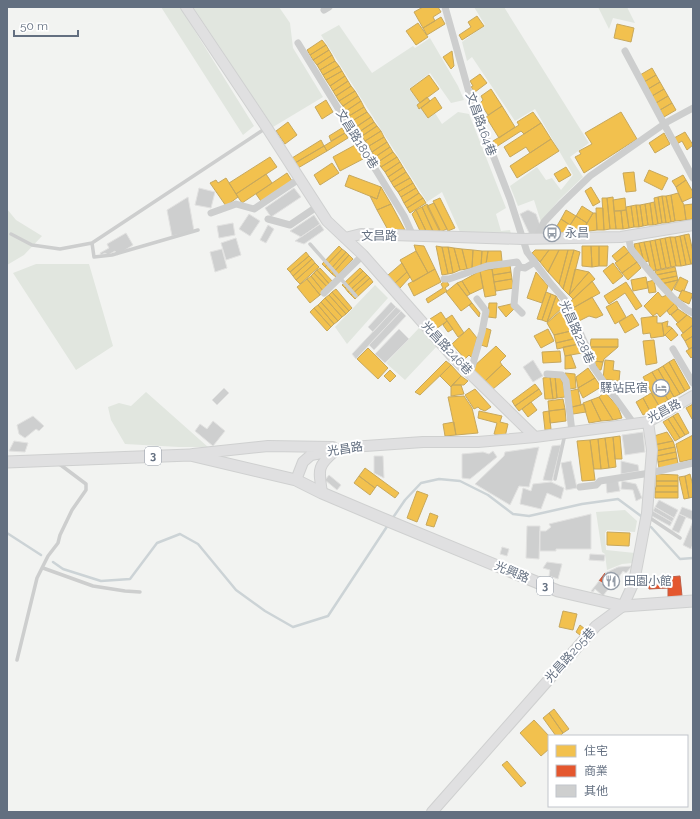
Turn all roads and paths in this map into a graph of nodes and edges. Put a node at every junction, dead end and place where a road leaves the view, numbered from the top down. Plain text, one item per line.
1 (186, 7) edge
2 (445, 7) edge
3 (298, 43) dead end
4 (625, 51) dead end
5 (693, 108) edge
6 (664, 124) junction
7 (267, 128) junction
8 (693, 178) edge
9 (299, 179) junction
10 (318, 206) junction
11 (211, 213) dead end
12 (268, 219) dead end
13 (693, 225) edge
14 (198, 230) dead end
15 (11, 234) dead end
16 (628, 235) junction
17 (413, 236) junction
18 (345, 238) junction
19 (522, 239) junction
20 (536, 239) junction
21 (92, 243) junction
22 (310, 244) dead end
23 (363, 256) junction
24 (535, 262) junction
25 (520, 267) junction
26 (340, 278) junction
27 (444, 279) dead end
28 (324, 293) dead end
29 (356, 296) dead end
30 (477, 300) dead end
31 (522, 313) dead end
32 (693, 313) edge
33 (673, 349) dead end
34 (470, 374) junction
35 (547, 374) dead end
36 (693, 383) edge
37 (693, 396) edge
38 (648, 422) junction
39 (634, 424) junction
40 (569, 432) junction
41 (535, 437) junction
42 (351, 447) junction
43 (190, 455) junction
44 (54, 460) junction
45 (7, 462) edge
46 (693, 463) edge
47 (650, 473) junction
48 (556, 479) dead end
49 (296, 480) junction
50 (580, 487) dead end
51 (322, 493) junction
52 (647, 512) junction
53 (680, 538) dead end
54 (43, 568) junction
55 (140, 592) dead end
56 (693, 601) edge
57 (623, 606) junction
58 (17, 660) dead end
59 (432, 812) edge

1 - 7 main road, 文昌路
2 - 19 street, 文昌路164巷
3 - 17 street, 文昌路180巷
4 - 6 street
5 - 6 street
6 - 8 street
6 - 20 street
7 - 9 main road, 文昌路
7 - 21 lane
9 - 10 main road, 文昌路
9 - 11 street
10 - 12 street
10 - 18 main road, 文昌路
13 - 16 main road, 文昌路
14 - 21 lane
15 - 21 lane
16 - 20 main road, 文昌路
16 - 32 street
17 - 18 main road, 文昌路
17 - 19 main road, 文昌路
18 - 23 main road, 光昌路246巷
19 - 20 main road, 文昌路
19 - 24 street, 光昌路228巷
22 - 26 lane
23 - 26 street
23 - 34 main road, 光昌路246巷
24 - 25 street
24 - 39 street, 光昌路228巷
25 - 27 street
25 - 31 street
26 - 28 street
26 - 29 lane
30 - 34 street
33 - 36 street
34 - 41 main road, 光昌路246巷
35 - 40 street
37 - 38 main road, 光昌路
38 - 39 main road, 光昌路
38 - 47 main road, 光昌路205巷
39 - 40 main road, 光昌路
40 - 41 main road, 光昌路
40 - 48 lane
41 - 42 main road, 光昌路
42 - 43 main road
42 - 49 main road, 光昌路
42 - 51 main road
43 - 44 main road, 3
43 - 49 main road, 3
44 - 45 main road, 3
44 - 54 lane
46 - 47 street
47 - 50 street
47 - 52 main road, 光昌路205巷
49 - 51 main road, 3
51 - 57 main road, 光興路 / 3
52 - 53 lane
52 - 57 main road, 光昌路205巷
54 - 55 lane
54 - 58 lane
56 - 57 main road, 光興路 / 3
57 - 59 main road, 光昌路205巷

